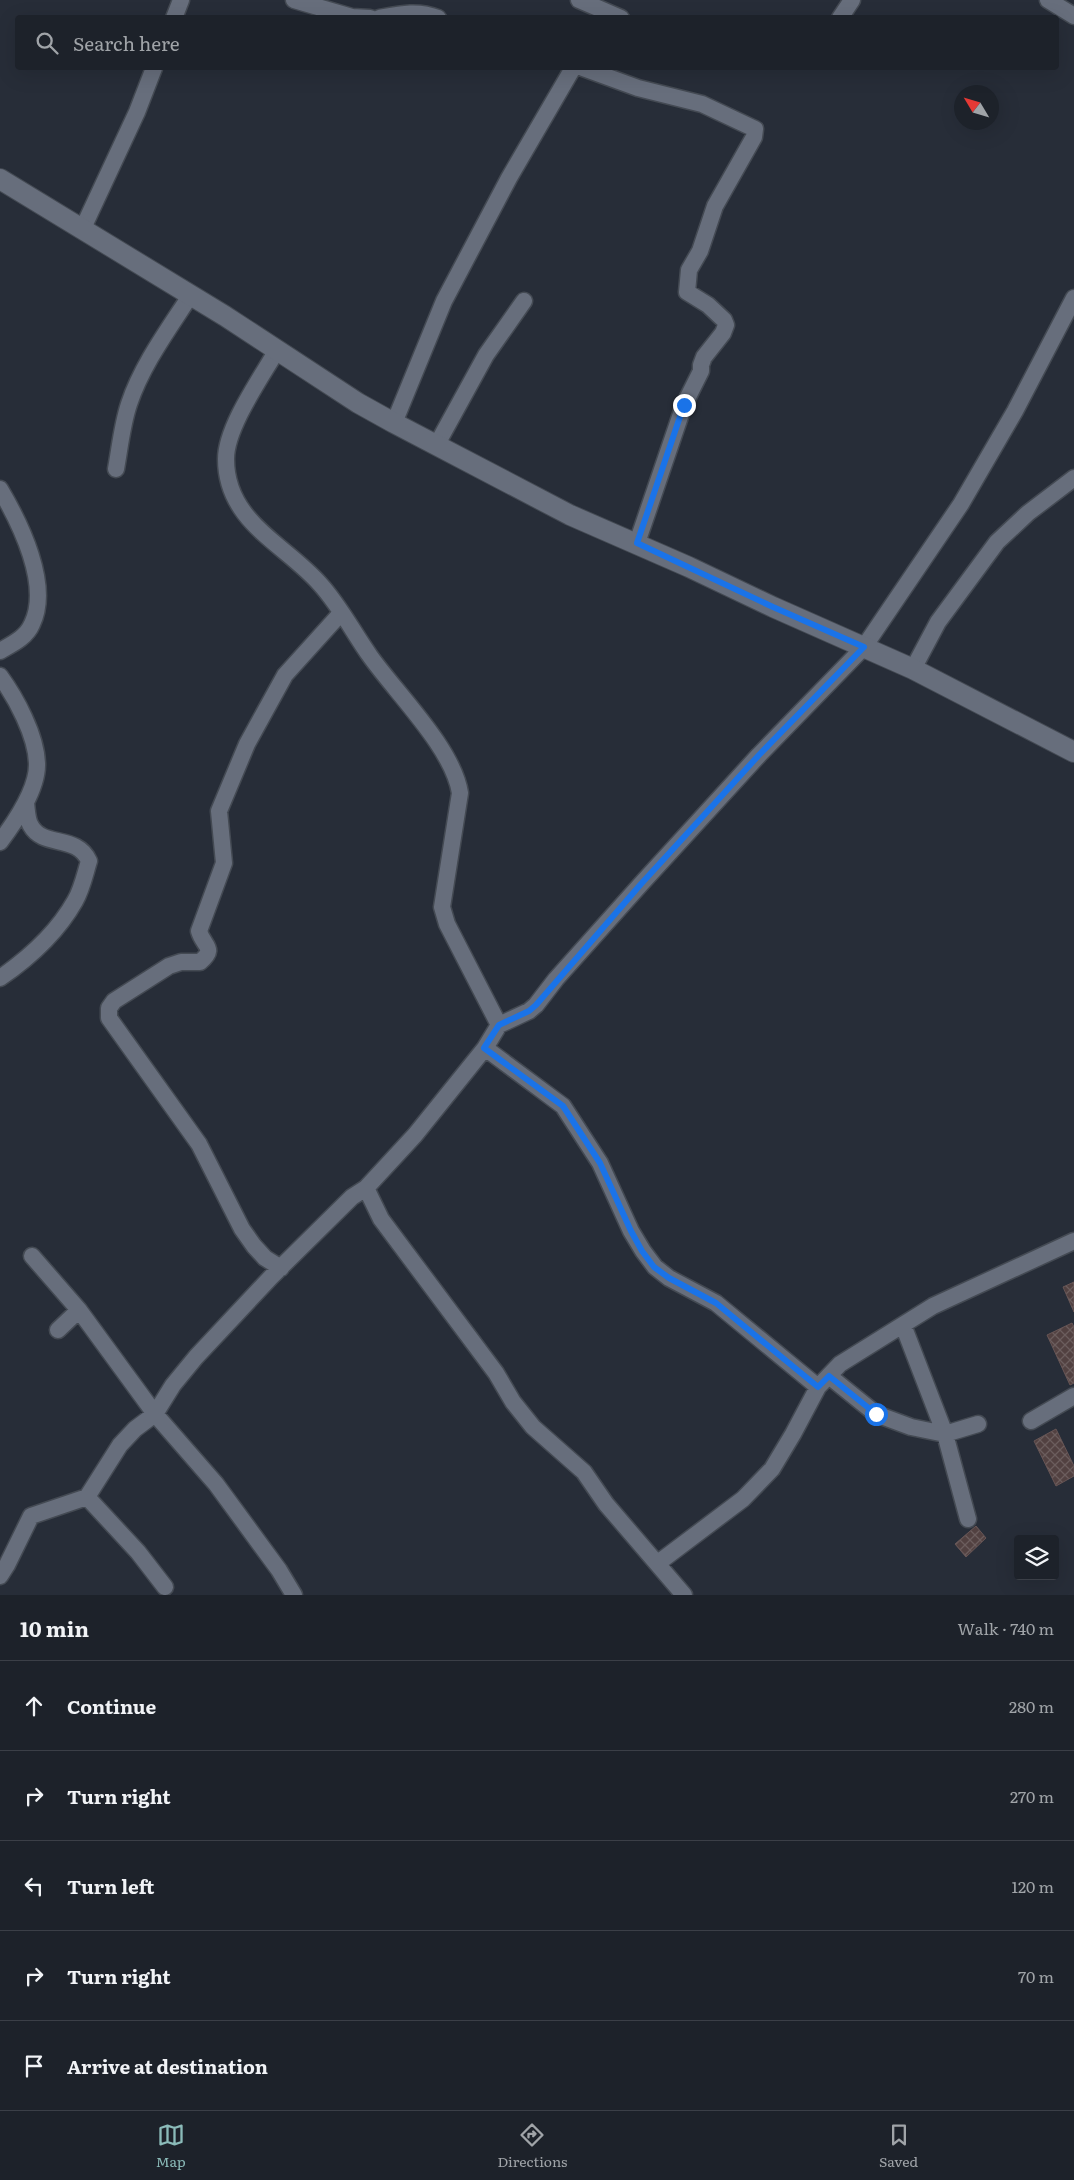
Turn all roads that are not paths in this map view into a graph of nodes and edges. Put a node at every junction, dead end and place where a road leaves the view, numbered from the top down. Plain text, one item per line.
1 (181, 0) edge
2 (294, 0) edge
3 (579, 0) edge
4 (852, 0) edge
5 (1048, 0) edge
6 (175, 15) edge
7 (344, 15) edge
8 (393, 15) edge
9 (430, 15) edge
10 (614, 15) edge
11 (842, 15) edge
12 (1074, 16) edge
13 (153, 70) edge
14 (572, 70) edge
15 (588, 70) edge
16 (0, 179) edge
17 (82, 230) junction
18 (190, 296) junction
19 (1074, 298) edge
20 (524, 301) dead end
21 (277, 350) junction
22 (394, 423) junction
23 (436, 446) junction
24 (116, 468) dead end
25 (1074, 478) edge
26 (0, 489) edge
27 (637, 543) junction
28 (341, 614) junction
29 (864, 647) junction
30 (0, 651) edge
31 (913, 669) junction
32 (0, 676) edge
33 (1074, 752) edge
34 (26, 803) junction
35 (0, 842) edge
36 (0, 978) edge
37 (499, 1025) junction
38 (484, 1048) junction
39 (366, 1188) junction
40 (1074, 1241) edge
41 (32, 1256) dead end
42 (281, 1268) junction
43 (79, 1310) junction
44 (903, 1325) junction
45 (58, 1330) dead end
46 (824, 1382) junction
47 (1074, 1396) edge
48 (155, 1414) junction
49 (1032, 1420) dead end
50 (978, 1424) dead end
51 (944, 1434) junction
52 (87, 1497) junction
53 (968, 1519) dead end
54 (658, 1563) junction
55 (0, 1576) edge
56 (165, 1587) dead end
57 (294, 1595) edge
58 (684, 1595) edge

1 - 6 street
2 - 7 street
3 - 10 street
4 - 11 street
5 - 12 street
8 - 9 street
13 - 17 street
14 - 22 street
15 - 27 street
16 - 17 street
17 - 18 street
18 - 21 street
18 - 24 street
19 - 29 street
20 - 23 street
21 - 22 street
21 - 28 street
22 - 23 street
23 - 27 street
25 - 31 street
26 - 30 street
27 - 29 street
28 - 37 street
28 - 42 street
29 - 31 street
29 - 37 street
31 - 33 street
32 - 34 street
34 - 35 street
34 - 36 street
37 - 38 street
38 - 39 street
38 - 46 street
39 - 42 street
39 - 54 street
40 - 44 street
41 - 43 street
42 - 48 street
43 - 45 street
43 - 48 street
44 - 46 street
44 - 51 street
46 - 51 street
46 - 54 street
47 - 49 street
48 - 52 street
48 - 57 street
50 - 51 street
51 - 53 street
52 - 55 street
52 - 56 street
54 - 58 street

